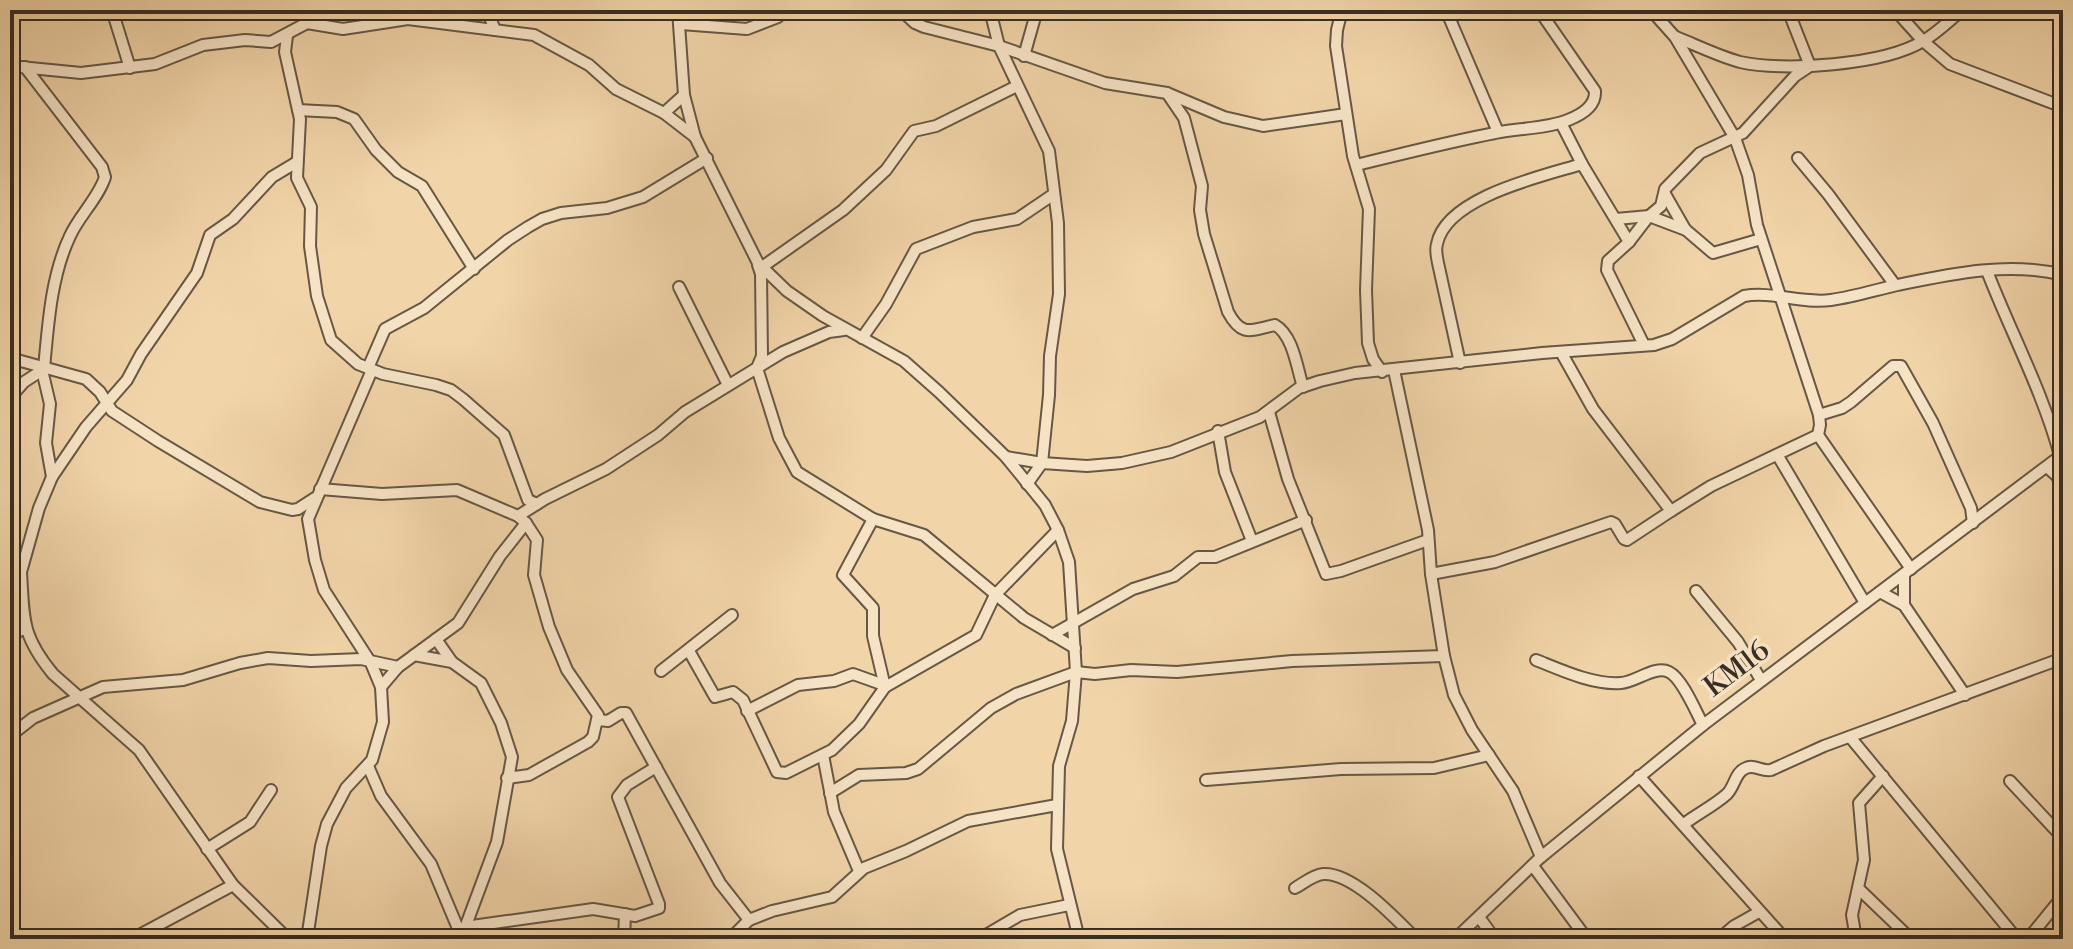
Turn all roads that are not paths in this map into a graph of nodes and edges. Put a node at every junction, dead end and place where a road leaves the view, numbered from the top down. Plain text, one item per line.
1 (112, 10) edge
2 (321, 10) edge
3 (487, 10) edge
4 (678, 10) edge
5 (901, 10) edge
6 (990, 10) edge
7 (1037, 10) edge
8 (1342, 10) edge
9 (1446, 10) edge
10 (1540, 10) edge
11 (1651, 10) edge
12 (1788, 10) edge
13 (1895, 10) edge
14 (1962, 10) edge
15 (309, 17) edge
16 (778, 17) dead end
17 (681, 24) junction
18 (495, 30) junction
19 (287, 36) junction
20 (1675, 37) junction
21 (1923, 41) junction
22 (271, 42) junction
23 (999, 46) junction
24 (285, 52) junction
25 (1024, 56) junction
26 (10, 66) edge
27 (1810, 66) junction
28 (25, 67) junction
29 (130, 68) junction
30 (1017, 86) junction
31 (1167, 93) junction
32 (684, 95) junction
33 (2063, 107) edge
34 (298, 110) junction
35 (1209, 111) junction
36 (664, 113) junction
37 (1346, 114) junction
38 (1184, 118) junction
39 (1561, 123) junction
40 (1498, 132) junction
41 (695, 137) junction
42 (1735, 138) junction
43 (707, 158) junction
44 (1798, 158) dead end
45 (297, 162) junction
46 (1582, 164) junction
47 (1356, 165) junction
48 (1664, 193) junction
49 (1054, 194) junction
50 (1649, 216) junction
51 (1616, 219) junction
52 (1686, 230) junction
53 (1761, 239) junction
54 (1629, 242) junction
55 (760, 265) junction
56 (474, 269) junction
57 (1987, 271) junction
58 (2063, 275) edge
59 (1895, 285) junction
60 (679, 287) dead end
61 (1779, 297) junction
62 (844, 330) junction
63 (862, 338) junction
64 (1644, 345) junction
65 (1561, 352) junction
66 (10, 358) edge
67 (1460, 363) junction
68 (757, 368) junction
69 (43, 369) junction
70 (365, 370) junction
71 (1394, 370) junction
72 (1382, 372) junction
73 (728, 385) junction
74 (1303, 387) junction
75 (10, 398) edge
76 (106, 404) junction
77 (1269, 412) junction
78 (1819, 415) junction
79 (1218, 431) junction
80 (1818, 435) junction
81 (2062, 455) edge
82 (1778, 456) junction
83 (1006, 457) junction
84 (1042, 463) junction
85 (2047, 467) junction
86 (52, 477) junction
87 (1027, 484) junction
88 (2063, 489) edge
89 (318, 494) junction
90 (537, 501) junction
91 (298, 509) junction
92 (1671, 511) junction
93 (308, 519) junction
94 (873, 519) junction
95 (522, 520) junction
96 (1306, 520) junction
97 (1973, 523) junction
98 (1058, 530) junction
99 (1428, 540) junction
100 (1252, 541) junction
101 (10, 562) edge
102 (21, 572) junction
103 (1907, 572) junction
104 (1431, 574) junction
105 (1696, 591) dead end
106 (1880, 592) junction
107 (995, 595) junction
108 (1865, 603) junction
109 (1904, 605) junction
110 (732, 615) dead end
111 (1072, 624) junction
112 (25, 629) junction
113 (10, 634) edge
114 (1052, 635) junction
115 (436, 639) junction
116 (1075, 648) junction
117 (689, 651) junction
118 (414, 655) junction
119 (1444, 656) junction
120 (366, 658) junction
121 (2063, 658) edge
122 (1536, 660) dead end
123 (452, 662) junction
124 (398, 667) junction
125 (661, 671) dead end
126 (1076, 672) junction
127 (1761, 680) junction
128 (885, 686) junction
129 (381, 687) junction
130 (1965, 695) junction
131 (79, 696) junction
132 (747, 711) junction
133 (598, 720) junction
134 (1703, 725) junction
135 (10, 736) edge
136 (1850, 737) junction
137 (823, 755) junction
138 (1489, 755) junction
139 (368, 766) junction
140 (656, 767) junction
141 (1639, 776) junction
142 (1883, 776) junction
143 (507, 778) junction
144 (1206, 780) dead end
145 (2010, 781) dead end
146 (271, 790) dead end
147 (830, 793) junction
148 (1057, 805) junction
149 (1684, 824) junction
150 (2063, 838) edge
151 (207, 849) junction
152 (1537, 862) junction
153 (859, 871) junction
154 (233, 885) junction
155 (1295, 888) dead end
156 (1859, 889) junction
157 (2063, 896) edge
158 (1069, 905) junction
159 (1759, 912) junction
160 (625, 914) junction
161 (1479, 917) junction
162 (749, 920) junction
163 (463, 934) edge
164 (132, 939) edge
165 (289, 939) edge
166 (307, 939) edge
167 (328, 939) edge
168 (379, 939) edge
169 (624, 939) edge
170 (730, 939) edge
171 (979, 939) edge
172 (1079, 939) edge
173 (1416, 939) edge
174 (1455, 939) edge
175 (1495, 939) edge
176 (1587, 939) edge
177 (1719, 939) edge
178 (1785, 939) edge
179 (1856, 939) edge
180 (1911, 939) edge
181 (2017, 939) edge
182 (2028, 939) edge

1 - 29 street
2 - 15 street
3 - 18 street
4 - 17 street
5 - 23 street
6 - 23 street
7 - 25 street
8 - 37 street
9 - 40 street
10 - 39 street
11 - 20 street
12 - 27 street
13 - 21 street
14 - 21 street
15 - 18 street
15 - 19 street
16 - 17 street
17 - 32 street
18 - 36 street
19 - 22 street
19 - 24 street
20 - 27 street
20 - 42 street
21 - 27 street
21 - 33 street
22 - 24 street
22 - 29 street
23 - 25 street
23 - 30 street
24 - 34 street
25 - 31 street
26 - 28 street
27 - 42 street
28 - 29 street
28 - 69 street
30 - 49 street
30 - 55 street
31 - 35 street
31 - 38 street
32 - 36 street
32 - 41 street
34 - 45 street
34 - 56 street
35 - 37 street
35 - 38 street
36 - 41 street
37 - 47 street
38 - 74 street
39 - 40 street
39 - 46 street
40 - 47 street
41 - 43 street
42 - 48 street
42 - 53 street
43 - 55 street
43 - 56 street
44 - 59 street
45 - 70 street
45 - 76 street
46 - 51 street
46 - 67 street
47 - 72 street
48 - 50 street
48 - 52 street
49 - 63 street
49 - 84 street
50 - 51 street
50 - 52 street
50 - 54 street
51 - 54 street
52 - 53 street
53 - 61 street
54 - 64 street
55 - 62 street
55 - 68 street
56 - 70 street
57 - 58 street
57 - 59 street
57 - 81 street
59 - 61 street
60 - 73 street
61 - 64 street
61 - 78 street
62 - 63 street
62 - 68 street
63 - 83 street
64 - 65 street
65 - 67 street
65 - 92 street
66 - 69 street
67 - 71 street
68 - 73 street
68 - 94 street
69 - 75 street
69 - 76 street
69 - 86 street
70 - 89 street
70 - 90 street
71 - 72 street
71 - 99 street
72 - 74 street
73 - 90 street
74 - 77 street
76 - 86 street
76 - 91 street
77 - 79 street
77 - 96 street
78 - 80 street
78 - 97 street
79 - 84 street
79 - 100 street
80 - 82 street
80 - 103 street
81 - 85 street, KM16
82 - 92 street
82 - 108 street
83 - 84 street
83 - 87 street
84 - 87 street
85 - 88 street
85 - 97 street, KM16
86 - 102 street
87 - 98 street
89 - 91 street
89 - 93 street
89 - 95 street
90 - 95 street
91 - 93 street
92 - 104 street
93 - 120 street
94 - 107 street
94 - 128 street
95 - 115 street
95 - 133 street
96 - 99 street
96 - 100 street
97 - 103 street, KM16
98 - 107 street
98 - 111 street
99 - 104 street
100 - 111 street
101 - 102 street
102 - 112 street
103 - 106 street, KM16
103 - 109 street
104 - 119 street
105 - 127 street
106 - 108 street, KM16
106 - 109 street
107 - 114 street
107 - 128 street
108 - 127 street, KM16
109 - 130 street
110 - 117 street
111 - 114 street
111 - 116 street
112 - 113 street
112 - 131 street
114 - 116 street
115 - 118 street
115 - 123 street
116 - 126 street
117 - 125 street
117 - 132 street
118 - 123 street
118 - 124 street
119 - 126 street
119 - 138 street
120 - 124 street
120 - 129 street
120 - 131 street
121 - 130 street
122 - 134 street
123 - 143 street
124 - 129 street
126 - 147 street
126 - 148 street
127 - 134 street, KM16
128 - 132 street
128 - 137 street
129 - 139 street
130 - 136 street
131 - 135 street
131 - 151 street
132 - 137 street
133 - 140 street
133 - 143 street
134 - 141 street, KM16
136 - 142 street
136 - 149 street
137 - 147 street
138 - 144 street
138 - 152 street
139 - 163 street
139 - 166 street
140 - 160 street
140 - 162 street
141 - 149 street
141 - 152 street, KM16
142 - 156 street
142 - 181 street
143 - 163 street
145 - 150 street
146 - 151 street
147 - 153 street
148 - 153 street
148 - 158 street
149 - 159 street
151 - 154 street
152 - 161 street, KM16
152 - 176 street
153 - 162 street
154 - 164 street
154 - 165 street
155 - 173 street
156 - 179 street
156 - 180 street
157 - 182 street
158 - 171 street
158 - 172 street
159 - 177 street
159 - 178 street
160 - 163 street
160 - 169 street
161 - 174 street, KM16
161 - 175 street
162 - 170 street
167 - 168 street

